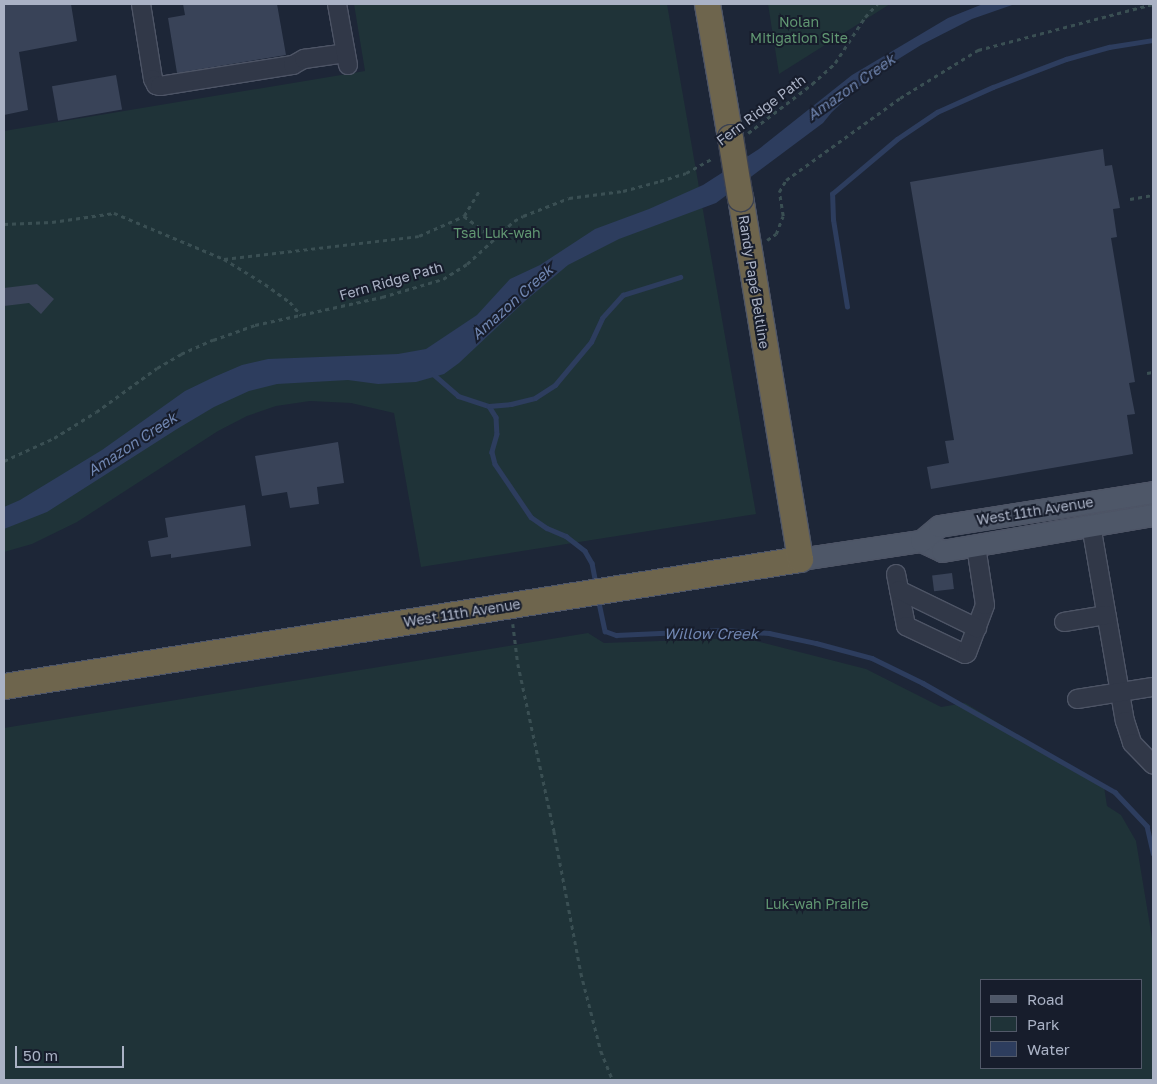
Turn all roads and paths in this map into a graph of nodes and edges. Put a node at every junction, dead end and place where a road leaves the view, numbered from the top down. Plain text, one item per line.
1 (141, 4) edge
2 (337, 4) edge
3 (707, 4) edge
4 (877, 4) edge
5 (1153, 4) edge
6 (731, 143) junction
7 (480, 189) dead end
8 (1153, 195) edge
9 (1130, 199) dead end
10 (464, 216) junction
11 (4, 224) edge
12 (494, 239) junction
13 (749, 252) junction
14 (224, 259) junction
15 (302, 315) junction
16 (1153, 372) edge
17 (1147, 373) dead end
18 (5, 459) edge
19 (1153, 492) edge
20 (1153, 504) edge
21 (1153, 515) edge
22 (1100, 523) junction
23 (921, 541) junction
24 (976, 546) junction
25 (800, 560) junction
26 (510, 605) junction
27 (1106, 615) junction
28 (1064, 622) dead end
29 (977, 628) junction
30 (4, 686) edge
31 (1153, 687) edge
32 (1120, 692) junction
33 (1077, 699) dead end
34 (1153, 765) edge
35 (613, 1080) edge

1 - 2 street
3 - 6 highway, Randy Papé Beltline
4 - 6 path, Fern Ridge Path
5 - 13 path
6 - 12 path, Fern Ridge Path
6 - 13 highway, Randy Papé Beltline, bridge
7 - 10 path
8 - 9 path
10 - 12 path
10 - 14 path
11 - 14 path
12 - 15 path, Fern Ridge Path
13 - 25 highway, Randy Papé Beltline
14 - 15 path
15 - 18 path, Fern Ridge Path
16 - 17 path
19 - 23 main road, West 11th Avenue
20 - 22 main road
21 - 22 main road, West 11th Avenue
22 - 24 main road, West 11th Avenue
22 - 27 street
23 - 24 main road, West 11th Avenue
23 - 25 main road, West 11th Avenue
24 - 29 street
25 - 26 highway, West 11th Avenue
26 - 30 highway, West 11th Avenue
26 - 35 path
27 - 28 street
27 - 32 street
29 - 29 street
31 - 32 street
32 - 33 street
32 - 34 street

